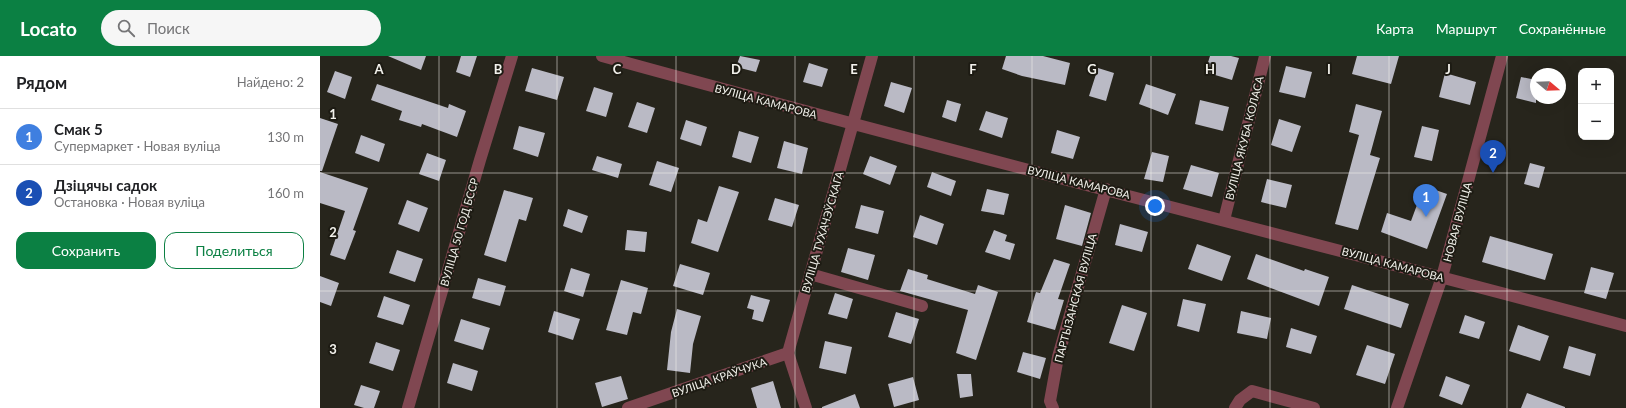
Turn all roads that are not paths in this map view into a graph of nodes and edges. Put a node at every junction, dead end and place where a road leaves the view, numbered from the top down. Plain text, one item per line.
1 (512, 56) edge
2 (602, 56) edge
3 (872, 56) edge
4 (1264, 56) edge
5 (1502, 56) edge
6 (852, 125) junction
7 (1106, 189) junction
8 (1224, 220) junction
9 (810, 274) junction
10 (1442, 277) junction
11 (922, 306) dead end
12 (1626, 326) edge
13 (788, 353) junction
14 (408, 408) edge
15 (628, 408) edge
16 (806, 408) edge
17 (1053, 408) edge
18 (1235, 408) edge
19 (1314, 408) edge
20 (1397, 408) edge

1 - 14 street, ВУЛІЦА 50 ГОД БССР
2 - 6 street, ВУЛІЦА КАМАРОВА
3 - 6 street, ВУЛІЦА ТУХАЧЭЎСКАГА
4 - 8 street, ВУЛІЦА ЯКУБА КОЛАСА
5 - 10 street, НОВАЯ ВУЛІЦА
6 - 7 street, ВУЛІЦА КАМАРОВА
6 - 9 street, ВУЛІЦА ТУХАЧЭЎСКАГА
7 - 8 street, ВУЛІЦА КАМАРОВА
7 - 17 street, ПАРТЫЗАНСКАЯ ВУЛІЦА
8 - 10 street, ВУЛІЦА КАМАРОВА
9 - 11 street
9 - 13 street, ВУЛІЦА ТУХАЧЭЎСКАГА
10 - 12 street, ВУЛІЦА КАМАРОВА
10 - 20 street, НОВАЯ ВУЛІЦА
13 - 15 street, ВУЛІЦА КРАЎЧУКА
13 - 16 street
18 - 19 street

